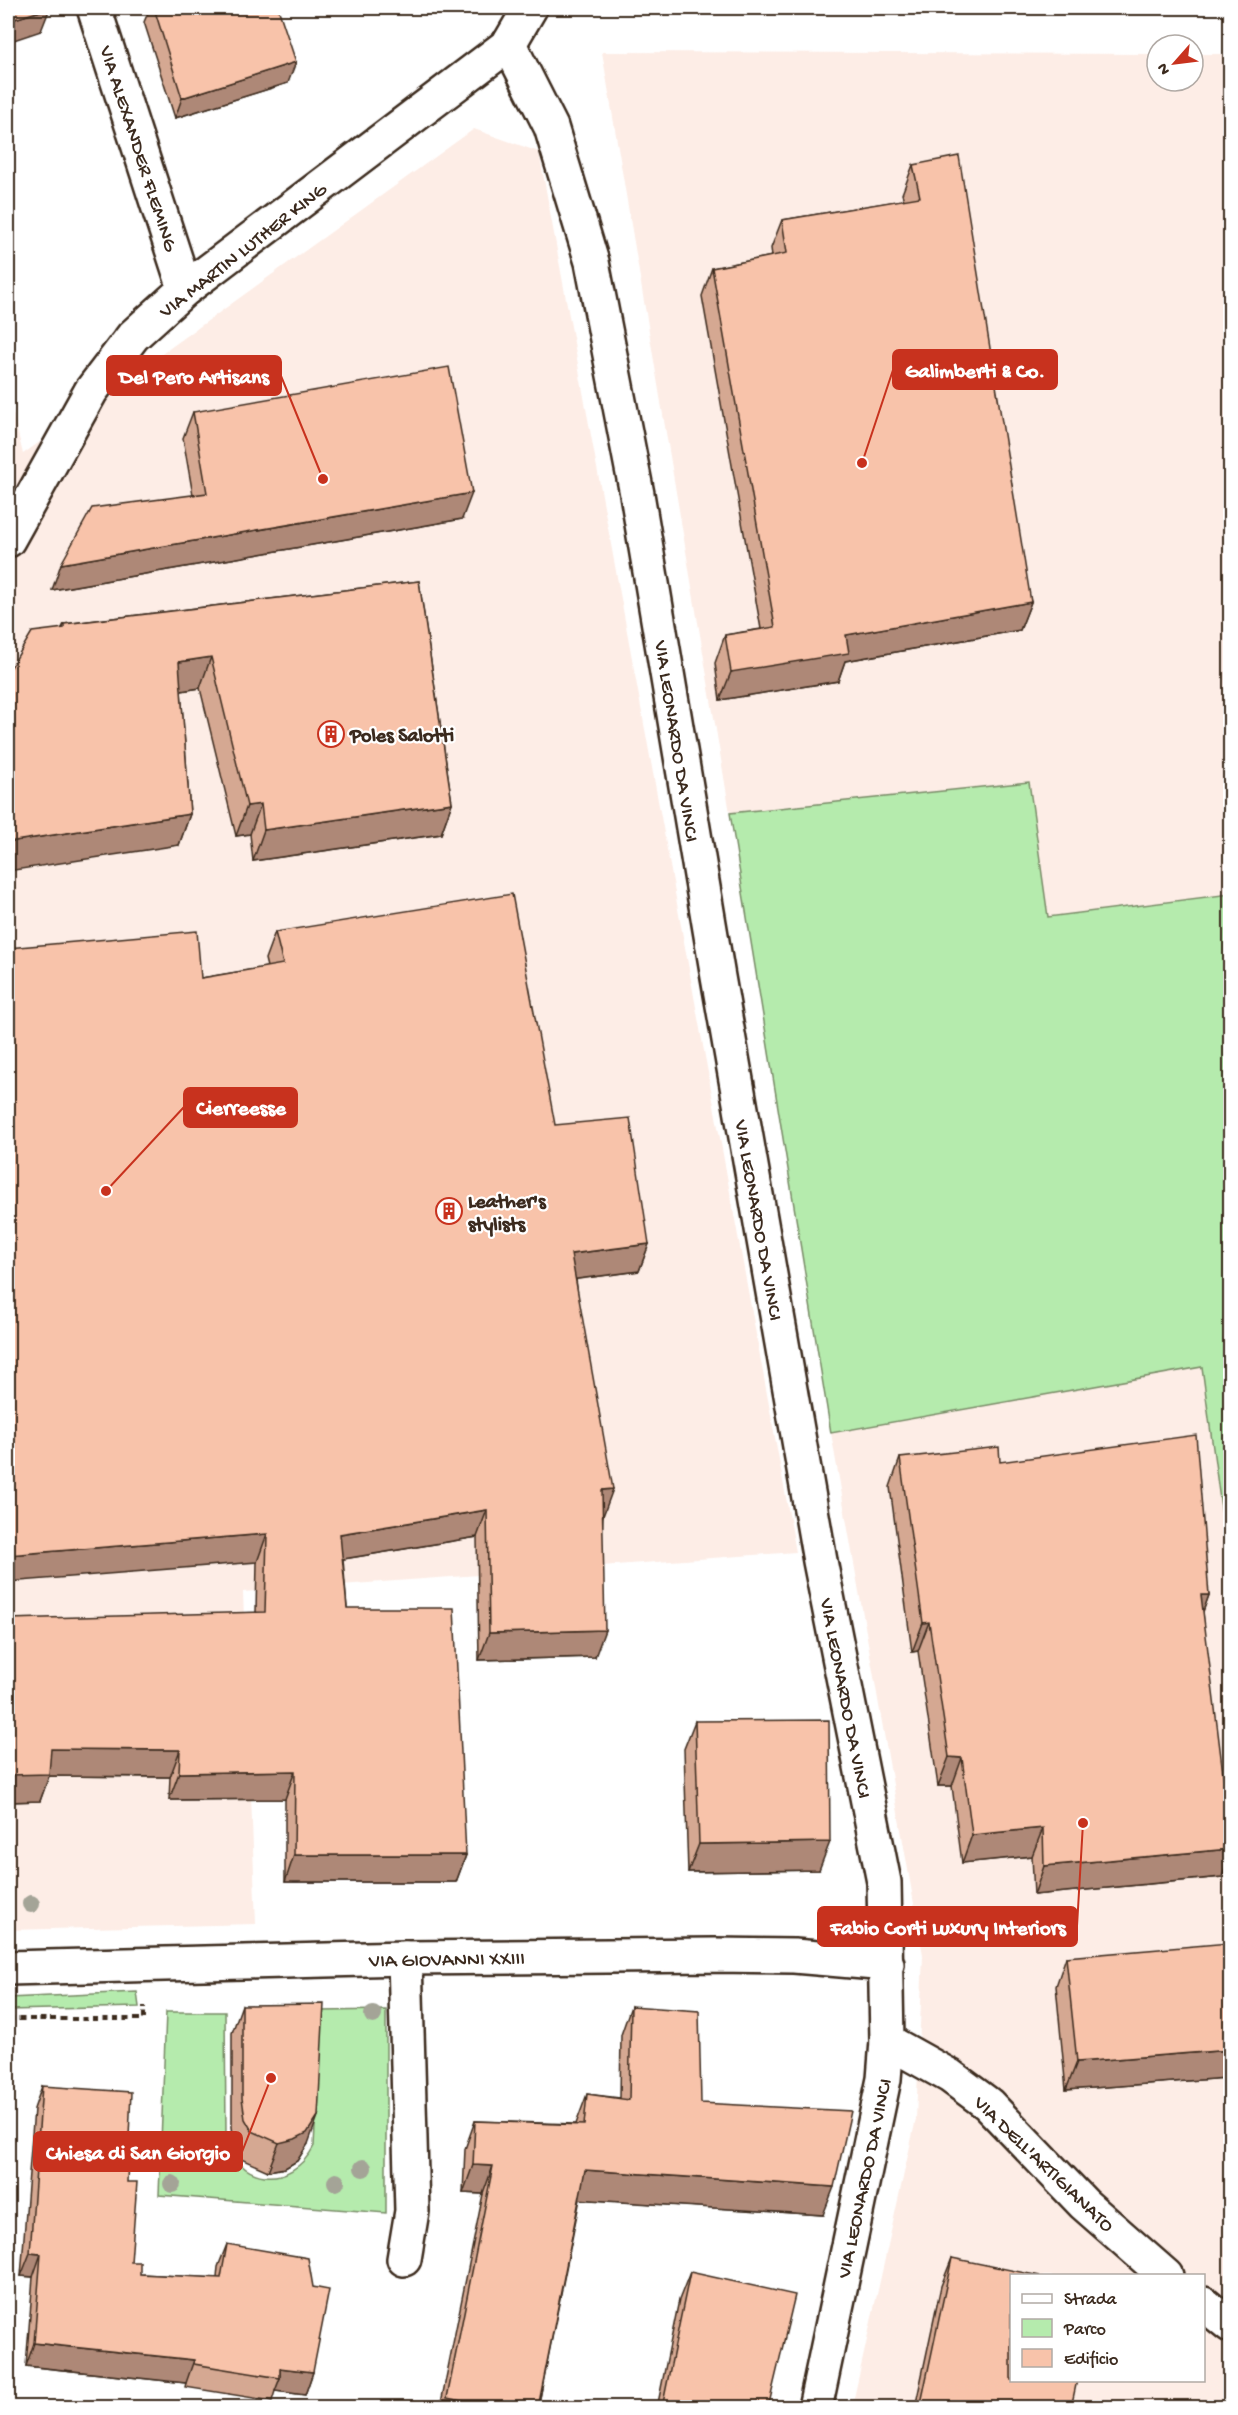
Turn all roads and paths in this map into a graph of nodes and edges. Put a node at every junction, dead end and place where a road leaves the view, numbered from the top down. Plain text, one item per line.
1 (94, 8) edge
2 (530, 8) edge
3 (509, 44) junction
4 (185, 290) junction
5 (8, 540) edge
6 (405, 1959) junction
7 (887, 1964) junction
8 (8, 1968) edge
9 (887, 2041) junction
10 (404, 2259) dead end
11 (1164, 2274) edge
12 (1205, 2306) edge
13 (1230, 2325) edge
14 (814, 2408) edge

1 - 4 street, VIA ALEXANDER FLEMING
2 - 3 street, VIA MARTIN LUTHER KING
3 - 4 street, VIA MARTIN LUTHER KING
3 - 7 street, VIA LEONARDO DA VINCI
4 - 5 street, VIA MARTIN LUTHER KING
6 - 7 street, VIA GIOVANNI XXIII
6 - 8 street, VIA GIOVANNI XXIII
6 - 10 street
7 - 9 street, VIA LEONARDO DA VINCI
9 - 11 street, VIA DELL'ARTIGIANATO
9 - 14 street, VIA LEONARDO DA VINCI
12 - 13 street

